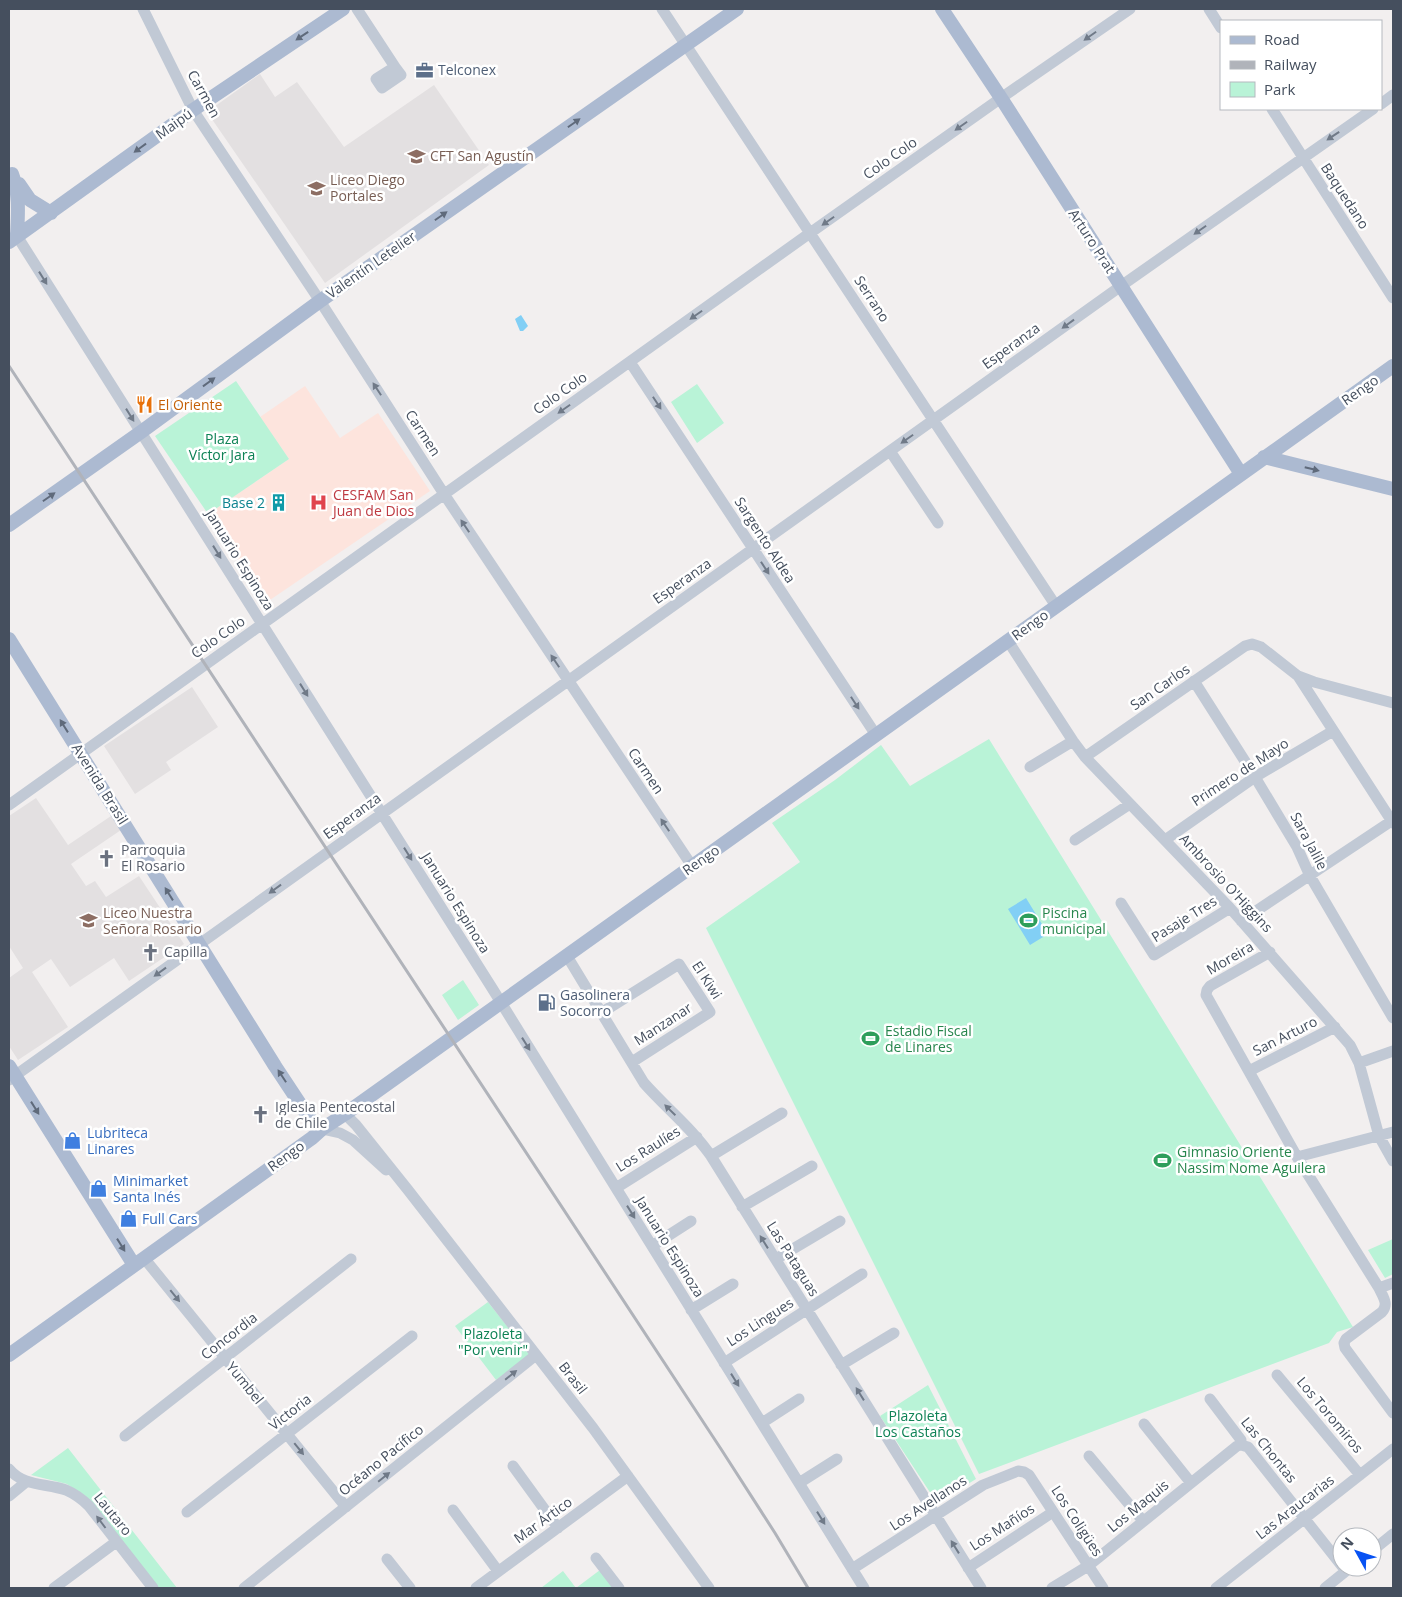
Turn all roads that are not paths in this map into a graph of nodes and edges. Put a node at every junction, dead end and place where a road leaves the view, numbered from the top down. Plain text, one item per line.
1 (143, 9) edge
2 (343, 9) edge
3 (357, 9) edge
4 (662, 9) edge
5 (736, 9) edge
6 (942, 9) edge
7 (1130, 9) edge
8 (1209, 9) edge
9 (1220, 26) edge
10 (686, 44) junction
11 (395, 67) dead end
12 (1393, 95) edge
13 (1001, 98) junction
14 (1382, 103) edge
15 (193, 110) junction
16 (1273, 110) edge
17 (1372, 110) edge
18 (1302, 157) junction
19 (10, 171) edge
20 (51, 213) junction
21 (810, 233) junction
22 (13, 239) edge
23 (1120, 286) junction
24 (1393, 298) edge
25 (320, 301) junction
26 (630, 362) junction
27 (1393, 366) edge
28 (933, 420) junction
29 (141, 432) junction
30 (890, 451) junction
31 (1264, 457) junction
32 (1241, 474) junction
33 (1393, 489) edge
34 (444, 494) junction
35 (938, 523) dead end
36 (9, 525) edge
37 (753, 548) junction
38 (1056, 606) junction
39 (262, 624) junction
40 (9, 639) edge
41 (1008, 641) junction
42 (1298, 676) junction
43 (568, 680) junction
44 (1194, 681) junction
45 (1393, 703) edge
46 (1333, 731) junction
47 (876, 735) junction
48 (1073, 741) junction
49 (81, 753) junction
50 (1085, 757) junction
51 (1030, 767) dead end
52 (1256, 777) junction
53 (1130, 804) junction
54 (9, 805) edge
55 (382, 813) junction
56 (1393, 821) edge
57 (1075, 840) dead end
58 (1165, 840) junction
59 (692, 866) junction
60 (1310, 876) junction
61 (1121, 904) dead end
62 (1230, 908) junction
63 (1241, 921) junction
64 (200, 943) junction
65 (1270, 952) junction
66 (567, 956) junction
67 (501, 1003) junction
68 (710, 1012) joint
69 (601, 1013) junction
70 (1393, 1018) edge
71 (1335, 1027) junction
72 (1393, 1051) edge
73 (632, 1062) junction
74 (1359, 1063) junction
75 (1248, 1071) junction
76 (11, 1074) edge
77 (782, 1113) dead end
78 (345, 1114) junction
79 (322, 1129) junction
80 (1393, 1132) edge
81 (1379, 1136) junction
82 (697, 1137) junction
83 (711, 1156) junction
84 (1297, 1157) junction
85 (1393, 1161) edge
86 (812, 1166) dead end
87 (616, 1188) junction
88 (408, 1190) junction
89 (742, 1206) junction
90 (691, 1221) dead end
91 (840, 1221) dead end
92 (652, 1246) junction
93 (351, 1259) dead end
94 (776, 1260) junction
95 (139, 1262) junction
96 (862, 1274) dead end
97 (1393, 1283) edge
98 (733, 1284) dead end
99 (1379, 1288) junction
100 (807, 1309) junction
101 (692, 1310) junction
102 (894, 1333) dead end
103 (412, 1336) dead end
104 (9, 1355) edge
105 (536, 1355) junction
106 (225, 1358) junction
107 (724, 1363) junction
108 (841, 1365) junction
109 (1277, 1375) dead end
110 (798, 1399) dead end
111 (1210, 1399) dead end
112 (1393, 1413) edge
113 (762, 1423) junction
114 (1144, 1424) dead end
115 (287, 1434) junction
116 (125, 1436) dead end
117 (1241, 1445) junction
118 (1393, 1449) edge
119 (1089, 1456) dead end
120 (837, 1459) dead end
121 (513, 1466) dead end
122 (9, 1469) edge
123 (1024, 1472) joint
124 (1360, 1475) junction
125 (628, 1476) junction
126 (26, 1482) junction
127 (799, 1483) junction
128 (1191, 1483) junction
129 (9, 1496) edge
130 (346, 1507) junction
131 (453, 1510) dead end
132 (187, 1512) dead end
133 (1053, 1512) junction
134 (936, 1516) junction
135 (1305, 1519) junction
136 (1143, 1521) junction
137 (558, 1528) junction
138 (1393, 1534) edge
139 (116, 1542) junction
140 (1382, 1543) edge
141 (1332, 1556) edge
142 (596, 1558) dead end
143 (387, 1559) dead end
144 (1088, 1566) junction
145 (968, 1568) junction
146 (852, 1569) junction
147 (498, 1571) junction
148 (1339, 1577) edge
149 (54, 1588) edge
150 (153, 1588) edge
151 (244, 1588) edge
152 (410, 1588) edge
153 (476, 1588) edge
154 (619, 1588) edge
155 (709, 1588) edge
156 (864, 1588) edge
157 (981, 1588) edge
158 (1052, 1588) edge
159 (1102, 1588) edge
160 (1216, 1588) edge
161 (1325, 1588) edge

1 - 15 street, Carmen
2 -> 15 main road, Maipú
3 - 11 street
4 - 10 street, Serrano
5 - 10 main road, Valentín Letelier
6 - 13 main road, Arturo Prat
7 -> 13 street, Colo Colo
8 - 9 street
10 - 21 street, Serrano
25 -> 10 main road, Valentín Letelier
12 - 14 street
13 -> 21 street, Colo Colo
13 - 23 main road, Arturo Prat
15 -> 20 main road, Maipú
15 - 25 street, Carmen
16 - 18 street, Baquedano
17 -> 18 street, Esperanza
18 -> 23 street, Esperanza
18 - 24 street, Baquedano
19 - 20 main road
19 - 22 main road
20 - 22 main road, Maipú
21 -> 26 street, Colo Colo
21 - 28 street, Serrano
22 -> 29 street, Januario Espinoza
23 -> 28 street, Esperanza
23 - 32 main road, Arturo Prat
29 -> 25 main road, Valentín Letelier
34 -> 25 street, Carmen
26 -> 34 street, Colo Colo
26 -> 37 street, Sargento Aldea
27 - 31 main road, Rengo
28 -> 30 street, Esperanza
28 - 38 street, Serrano
36 -> 29 main road, Valentín Letelier
29 -> 39 street, Januario Espinoza
30 - 35 street
30 - 37 street, Esperanza
31 - 32 main road, Rengo
31 -> 33 main road
32 - 38 main road, Rengo
34 - 39 street, Colo Colo
43 -> 34 street, Carmen
37 - 43 street, Esperanza
37 -> 47 street, Sargento Aldea
38 - 41 main road, Rengo
39 - 49 street, Colo Colo
39 -> 55 street, Januario Espinoza
49 -> 40 main road, Avenida Brasil
41 - 47 main road, Rengo
41 - 48 street, Ambrosio O'Higgins
42 - 44 street, San Carlos
42 - 45 street
42 - 46 street
43 - 55 street, Esperanza
59 -> 43 street, Carmen
44 - 50 street, San Carlos
44 - 52 street, Sara Jalile
46 - 52 street, Primero de Mayo
46 - 56 street
47 - 59 main road, Rengo
48 - 50 street, Ambrosio O'Higgins
48 - 51 street
49 - 54 street, Colo Colo
64 -> 49 main road, Avenida Brasil
50 - 53 street, Ambrosio O'Higgins
52 - 58 street, Primero de Mayo
52 - 60 street, Sara Jalile
53 - 57 street
53 - 58 street, Ambrosio O'Higgins
55 -> 64 street, Esperanza
55 -> 67 street, Januario Espinoza
56 - 60 street
58 - 62 street, Ambrosio O'Higgins
59 - 66 main road, Rengo
60 - 63 street
60 - 70 street, Sara Jalile
61 - 62 street, Pasaje Tres
62 - 63 street, Ambrosio O'Higgins
63 - 65 street, Ambrosio O'Higgins
64 -> 76 street, Esperanza
79 -> 64 main road, Avenida Brasil
65 - 71 street, Ambrosio O'Higgins
65 - 75 street, Moreira
66 - 67 main road, Rengo
66 - 69 street, Las Pataguas
67 - 78 main road, Rengo
67 -> 87 street, Januario Espinoza
68 - 69 street, El Kiwi
68 - 73 street, Manzanar
69 - 73 street, Las Pataguas
71 - 74 street, Ambrosio O'Higgins
71 - 75 street, San Arturo
72 - 74 street
82 -> 73 street, Las Pataguas
74 - 81 street, Ambrosio O'Higgins
75 - 84 street
76 -> 95 main road, Yumbel
77 - 83 street
78 - 79 main road, Rengo
78 - 88 street, Brasil
79 - 88 street, Brasil
79 - 95 main road, Rengo
80 - 81 street
81 - 84 street
81 - 85 street, Ambrosio O'Higgins
82 - 83 street, Las Pataguas
82 - 87 street, Los Raulíes
83 - 89 street, Las Pataguas
84 - 99 street
86 - 89 street
87 -> 92 street, Januario Espinoza
88 - 105 street, Brasil
94 -> 89 street, Las Pataguas
90 - 92 street
91 - 94 street
92 - 101 street, Januario Espinoza
93 - 106 street, Concordia
94 - 100 street, Las Pataguas
95 - 104 main road, Rengo
95 -> 106 street, Yumbel
96 - 100 street, Los Lingues
97 - 99 street
98 - 101 street
99 - 112 street
100 - 107 street, Los Lingues
100 - 108 street, Las Pataguas
101 - 107 street, Januario Espinoza
102 - 108 street
103 - 115 street, Victoria
105 - 125 street, Brasil
130 -> 105 street, Océano Pacífico
106 - 115 street, Yumbel
106 - 116 street, Concordia
107 -> 113 street, Januario Espinoza
134 -> 108 street, Las Pataguas
109 - 124 street, Los Toromiros
110 - 113 street
111 - 117 street, Las Chontas
113 - 127 street, Januario Espinoza
114 - 128 street
115 -> 130 street, Yumbel
115 - 132 street, Victoria
117 - 128 street, Los Maquis
117 - 135 street, Las Chontas
118 - 124 street, Las Araucarias
119 - 136 street
120 - 127 street
121 - 137 street
122 - 126 street, Lautaro
123 - 133 street, Los Coligües
123 - 134 street, Los Avellanos
124 - 135 street, Las Araucarias
125 - 137 street, Mar Ártico
125 - 155 street, Brasil
126 - 129 street
139 -> 126 street, Lautaro
127 -> 146 street, Januario Espinoza
128 - 136 street, Los Maquis
130 - 151 street, Océano Pacífico
131 - 147 street
133 - 144 street, Los Coligües
133 - 145 street, Los Mañíos
145 -> 134 street, Las Pataguas
134 - 146 street, Los Avellanos
135 - 141 street, Las Chontas
135 - 160 street, Las Araucarias
136 - 144 street, Los Maquis
137 - 147 street, Mar Ártico
138 - 140 street
139 - 149 street
139 - 150 street, Lautaro
142 - 154 street
143 - 152 street
144 - 158 street, Los Maquis
144 - 159 street, Los Coligües
145 - 157 street, Las Pataguas
146 - 156 street, Januario Espinoza
147 - 153 street, Mar Ártico
148 - 161 street

